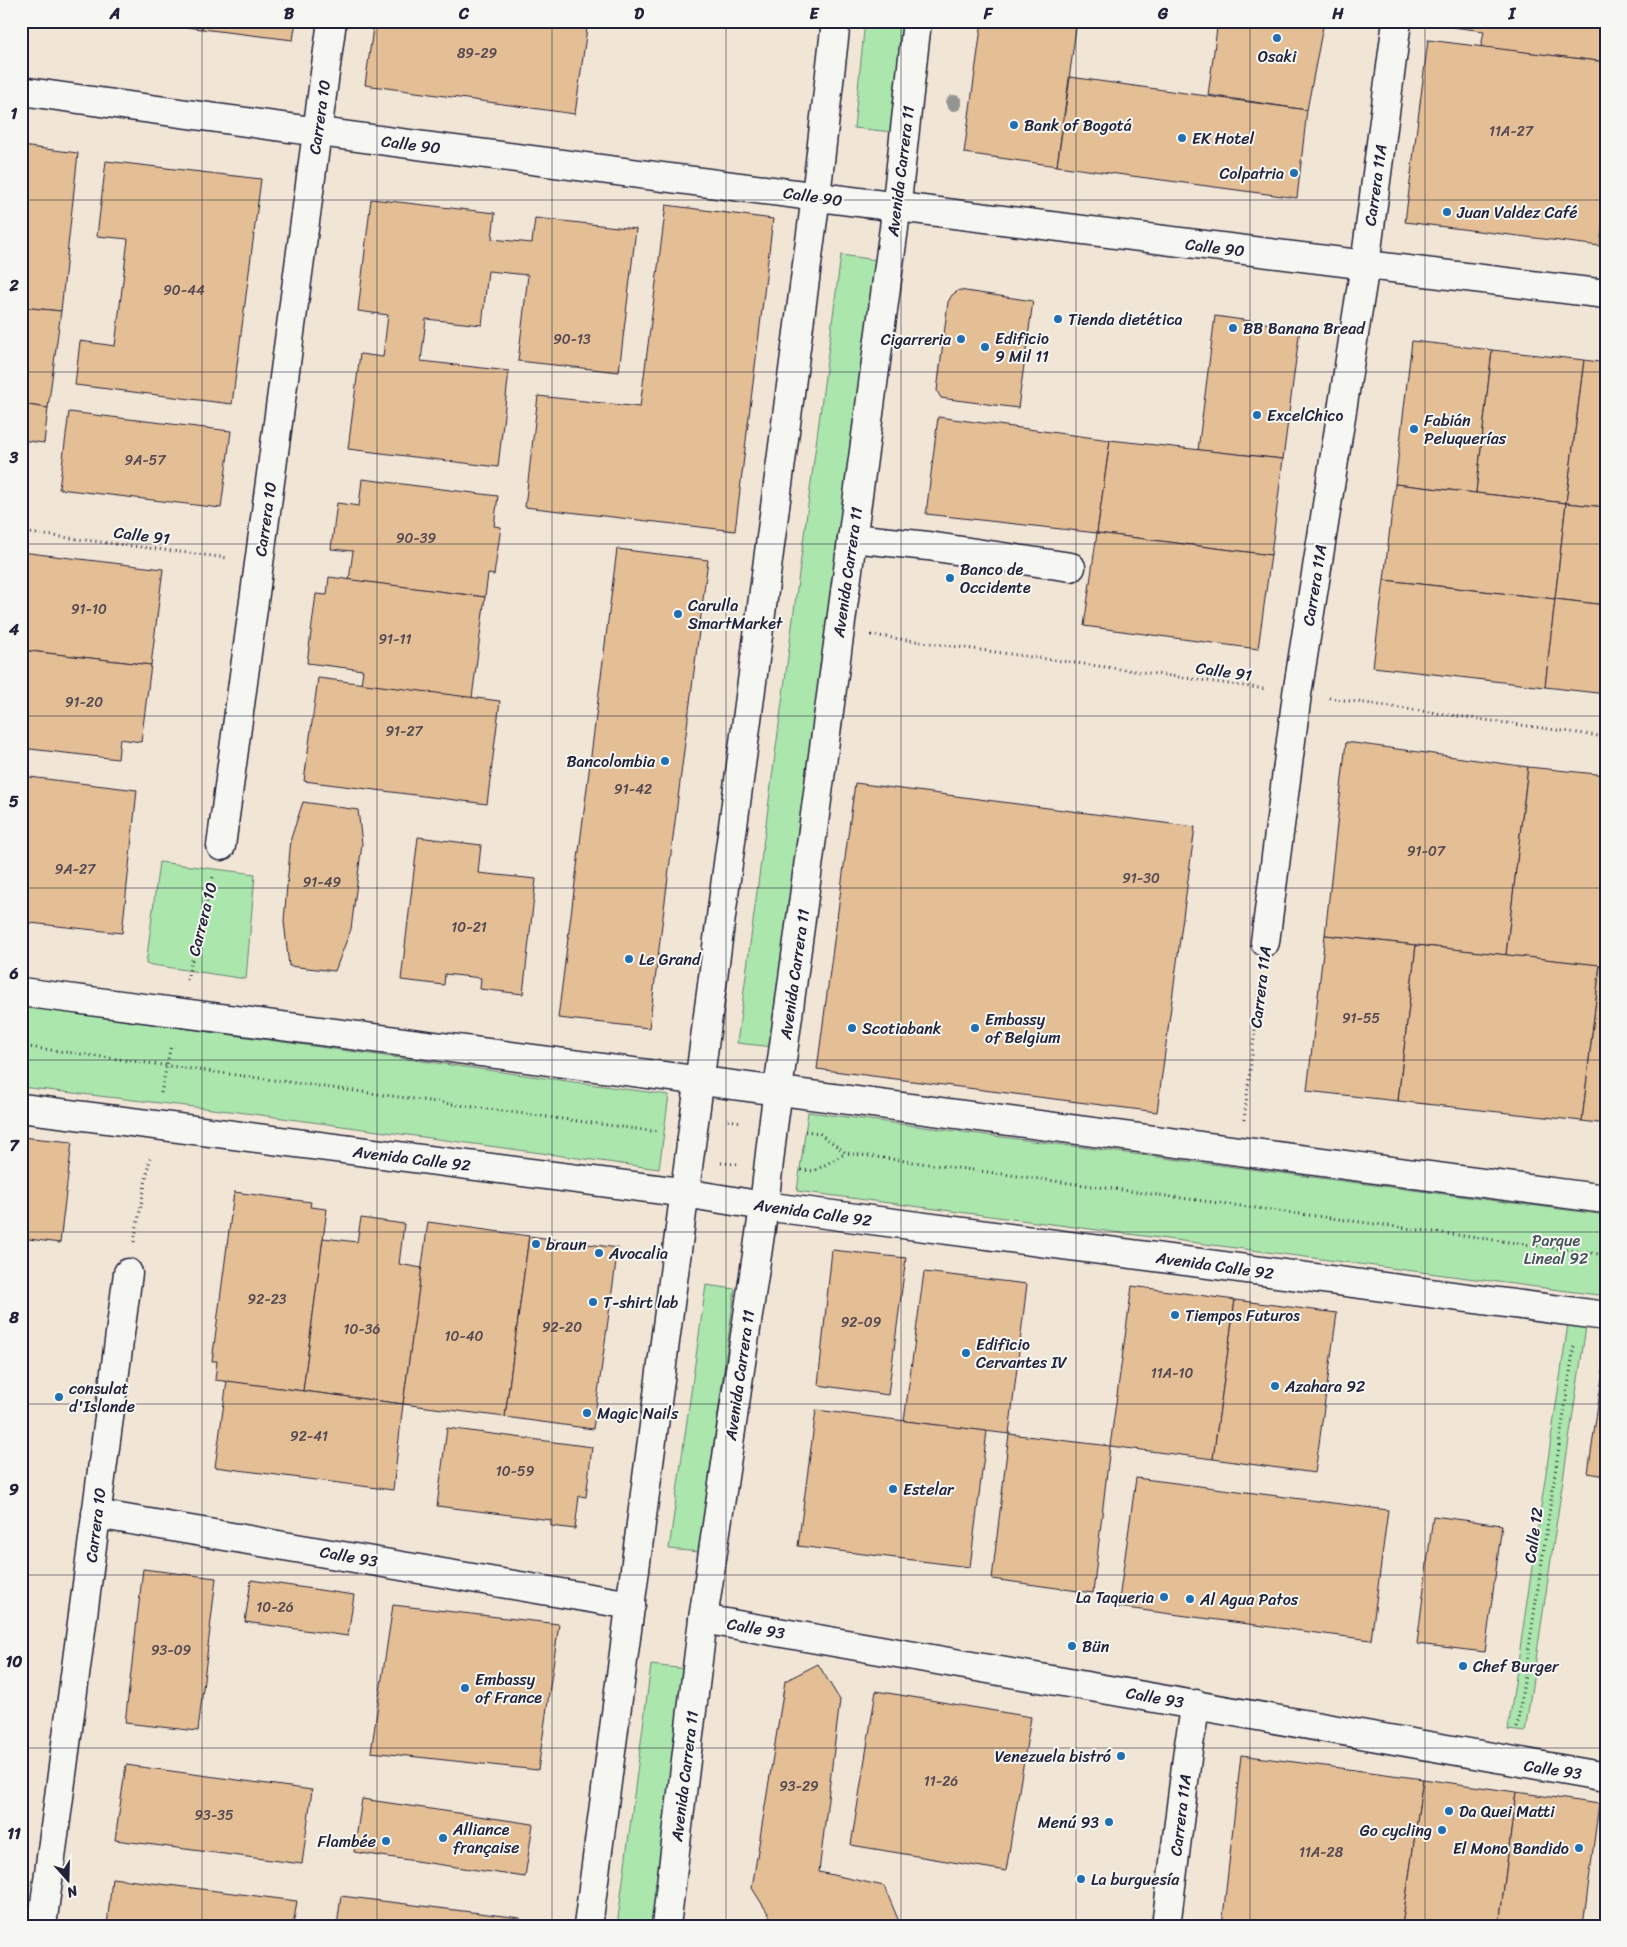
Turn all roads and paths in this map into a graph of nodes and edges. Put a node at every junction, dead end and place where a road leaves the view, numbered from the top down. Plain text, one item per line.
1 (332, 21) edge
2 (836, 21) edge
3 (917, 21) edge
4 (1397, 21) edge
5 (21, 90) edge
6 (317, 132) junction
7 (816, 196) junction
8 (897, 206) junction
9 (1365, 265) junction
10 (1606, 294) edge
11 (21, 532) edge
12 (852, 538) junction
13 (259, 562) junction
14 (1071, 567) dead end
15 (840, 630) junction
16 (1297, 694) junction
17 (1606, 736) edge
18 (221, 846) joint
19 (1265, 942) joint
20 (21, 992) edge
21 (178, 1013) junction
22 (21, 1046) edge
23 (700, 1080) junction
24 (778, 1090) junction
25 (21, 1108) edge
26 (155, 1126) junction
27 (819, 1133) dead end
28 (692, 1137) junction
29 (1240, 1150) junction
30 (846, 1153) junction
31 (814, 1171) dead end
32 (686, 1193) junction
33 (1606, 1199) edge
34 (764, 1206) junction
35 (1606, 1255) edge
36 (128, 1272) joint
37 (1579, 1313) junction
38 (1606, 1316) edge
39 (96, 1514) junction
40 (630, 1604) junction
41 (703, 1619) junction
42 (1196, 1704) junction
43 (1512, 1762) junction
44 (1606, 1777) edge
45 (42, 1926) edge
46 (588, 1926) edge
47 (666, 1926) edge
48 (1166, 1926) edge

1 - 6 main road, Carrera 10
2 - 7 main road
3 - 8 main road, Avenida Carrera 11
4 - 9 main road, Carrera 11A
5 - 6 main road, Calle 90
6 - 7 main road, Calle 90
6 - 13 main road, Carrera 10
7 - 8 main road, Calle 90
7 - 23 main road
8 - 9 main road, Calle 90
8 - 12 main road, Avenida Carrera 11
9 - 10 main road, Calle 90
9 - 16 main road, Carrera 11A
11 - 13 path, Calle 91
12 - 14 main road
12 - 15 main road, Avenida Carrera 11
13 - 18 main road, Carrera 10
15 - 16 path, Calle 91
15 - 24 main road, Avenida Carrera 11
16 - 17 path, Calle 91
16 - 19 main road, Carrera 11A
18 - 21 path, Carrera 10
19 - 29 path, Carrera 11A
20 - 21 main road
21 - 23 main road
22 - 28 path
23 - 24 main road
23 - 28 main road
24 - 29 main road
24 - 34 main road, Avenida Carrera 11
25 - 26 main road, Avenida Calle 92
26 - 32 main road, Avenida Calle 92
26 - 36 path
27 - 30 path
28 - 32 main road
29 - 33 main road
30 - 31 path
30 - 35 path
32 - 34 main road, Avenida Calle 92
32 - 40 main road
34 - 37 main road, Avenida Calle 92
34 - 41 main road, Avenida Carrera 11
36 - 39 main road, Carrera 10
37 - 38 main road, Avenida Calle 92
37 - 43 path, Calle 12
39 - 40 main road, Calle 93
39 - 45 main road, Carrera 10
40 - 46 main road
41 - 42 main road, Calle 93
41 - 47 main road, Avenida Carrera 11
42 - 43 main road, Calle 93
42 - 48 main road, Carrera 11A
43 - 44 main road, Calle 93

